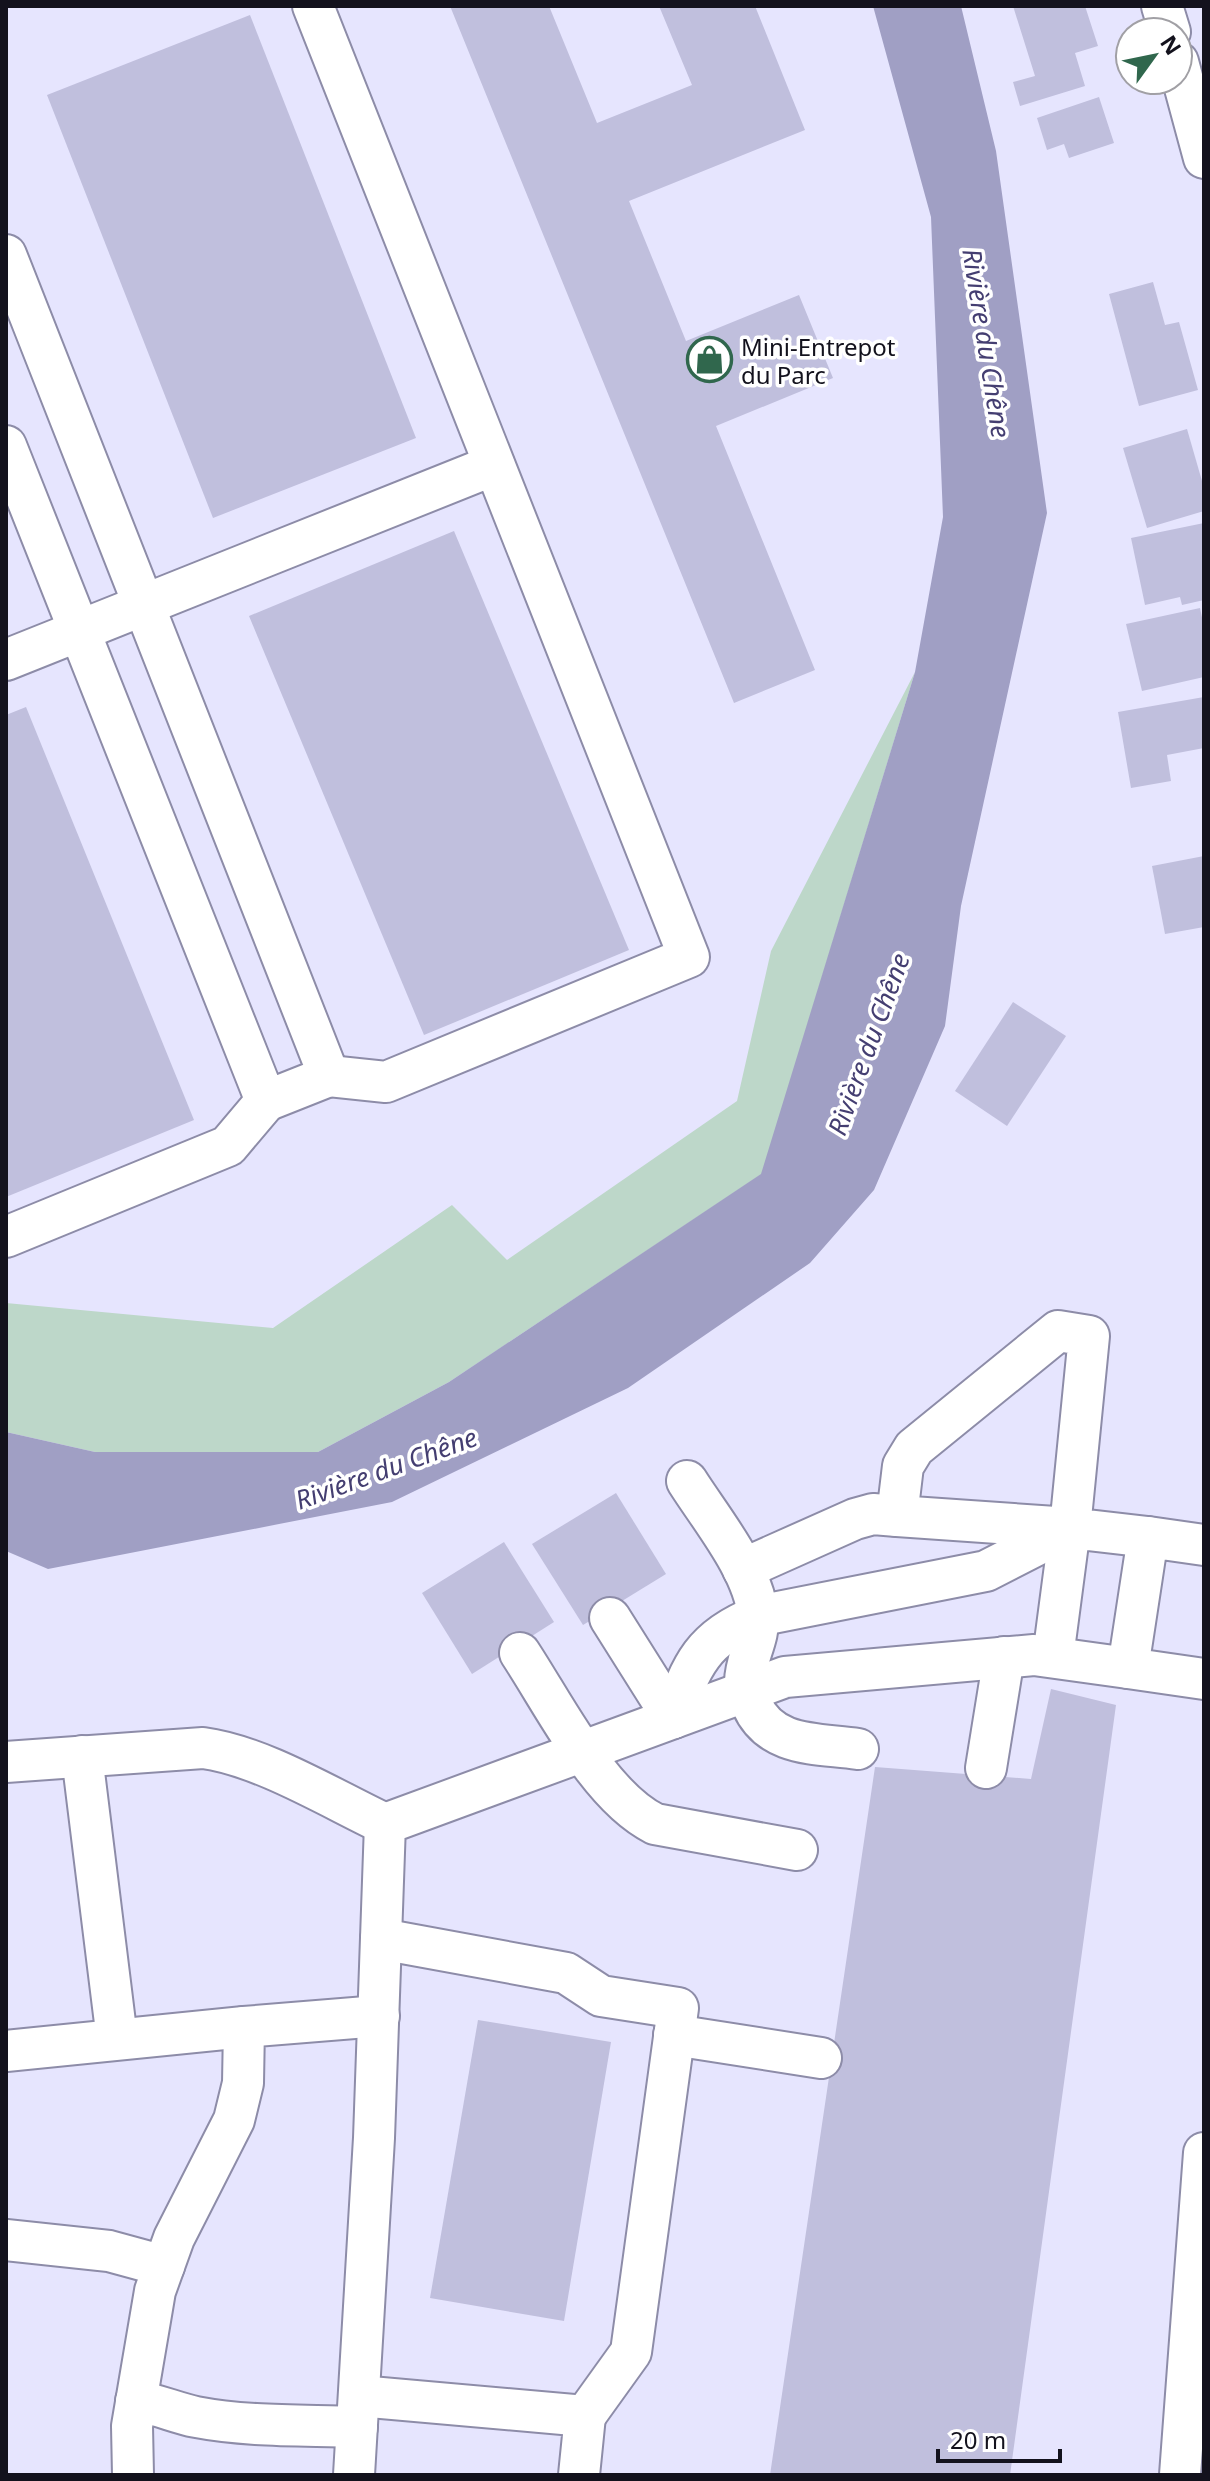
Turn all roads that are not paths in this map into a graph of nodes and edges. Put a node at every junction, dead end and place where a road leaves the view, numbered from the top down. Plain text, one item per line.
1 (313, 6) edge
2 (1187, 96) edge
3 (1204, 158) edge
4 (6, 255) edge
5 (6, 446) edge
6 (494, 465) junction
7 (144, 605) junction
8 (79, 630) junction
9 (6, 660) edge
10 (329, 1076) junction
11 (266, 1101) junction
12 (6, 1237) edge
13 (687, 1481) dead end
14 (897, 1516) junction
15 (1070, 1528) junction
16 (1148, 1537) junction
17 (1204, 1545) edge
18 (743, 1569) junction
19 (758, 1616) junction
20 (610, 1618) dead end
21 (520, 1653) dead end
22 (1004, 1657) junction
23 (1053, 1657) junction
24 (1128, 1668) junction
25 (1204, 1679) edge
26 (746, 1691) junction
27 (673, 1718) junction
28 (858, 1749) dead end
29 (584, 1751) junction
30 (82, 1756) junction
31 (6, 1762) edge
32 (986, 1768) dead end
33 (385, 1824) junction
34 (797, 1850) dead end
35 (381, 1939) junction
36 (379, 2016) junction
37 (244, 2027) junction
38 (674, 2035) junction
39 (117, 2039) junction
40 (6, 2051) edge
41 (821, 2058) dead end
42 (1204, 2153) edge
43 (6, 2240) edge
44 (164, 2266) junction
45 (136, 2401) junction
46 (358, 2412) junction
47 (585, 2416) junction
48 (133, 2475) edge
49 (354, 2475) edge
50 (579, 2475) edge
51 (1180, 2475) edge

1 - 6 street
2 - 3 street
4 - 7 street
5 - 8 street
6 - 7 street
6 - 10 street
7 - 8 street
7 - 10 street
8 - 9 street
8 - 11 street
10 - 11 street
11 - 12 street
13 - 18 street
14 - 15 street
14 - 15 street
14 - 18 street
15 - 16 street
15 - 19 street
15 - 23 street
16 - 17 street
16 - 24 street
18 - 19 street
19 - 26 street
19 - 27 street
20 - 27 street
21 - 29 street
22 - 23 street
22 - 26 street
22 - 32 street
23 - 24 street
24 - 25 street
26 - 27 street
26 - 28 street
27 - 29 street
29 - 33 street
29 - 34 street
30 - 31 street
30 - 33 street
30 - 39 street
33 - 35 street
35 - 36 street
35 - 38 street
36 - 37 street
36 - 46 street
37 - 39 street
37 - 44 street
38 - 41 street
38 - 47 street
39 - 40 street
42 - 51 street
43 - 44 street
44 - 45 street
45 - 46 street
45 - 48 street
46 - 47 street
46 - 49 street
47 - 50 street

